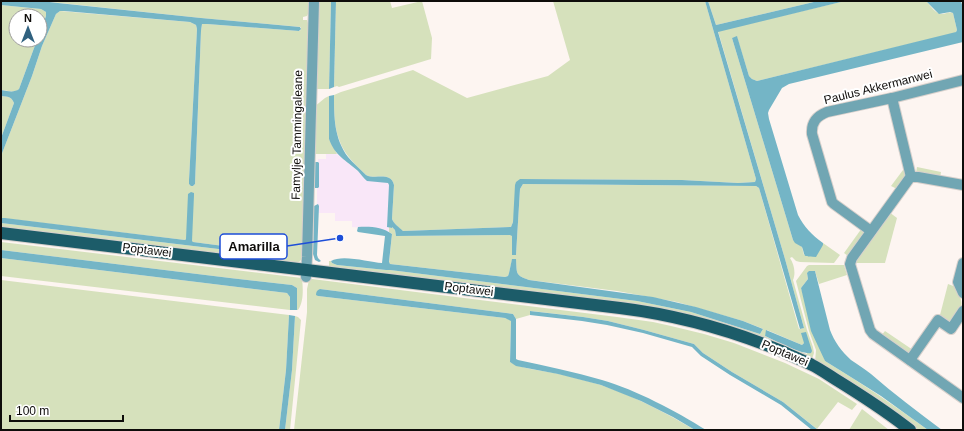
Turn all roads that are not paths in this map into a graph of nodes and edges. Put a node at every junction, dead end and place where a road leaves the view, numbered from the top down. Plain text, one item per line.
1 (314, 1) edge
2 (963, 80) edge
3 (892, 98) junction
4 (912, 177) junction
5 (963, 185) edge
6 (871, 231) junction
7 (1, 233) edge
8 (963, 263) edge
9 (306, 273) junction
10 (963, 293) edge
11 (963, 311) edge
12 (910, 360) junction
13 (963, 398) edge
14 (910, 430) edge

1 - 9 street, Famylje Tammingaleane
2 - 3 street, Paulus Akkermanwei
3 - 4 street
3 - 6 street, Paulus Akkermanwei
4 - 5 street
4 - 6 street
6 - 12 street
7 - 9 main road, Poptawei
8 - 10 street
9 - 14 main road, Poptawei
11 - 12 street
12 - 13 street

